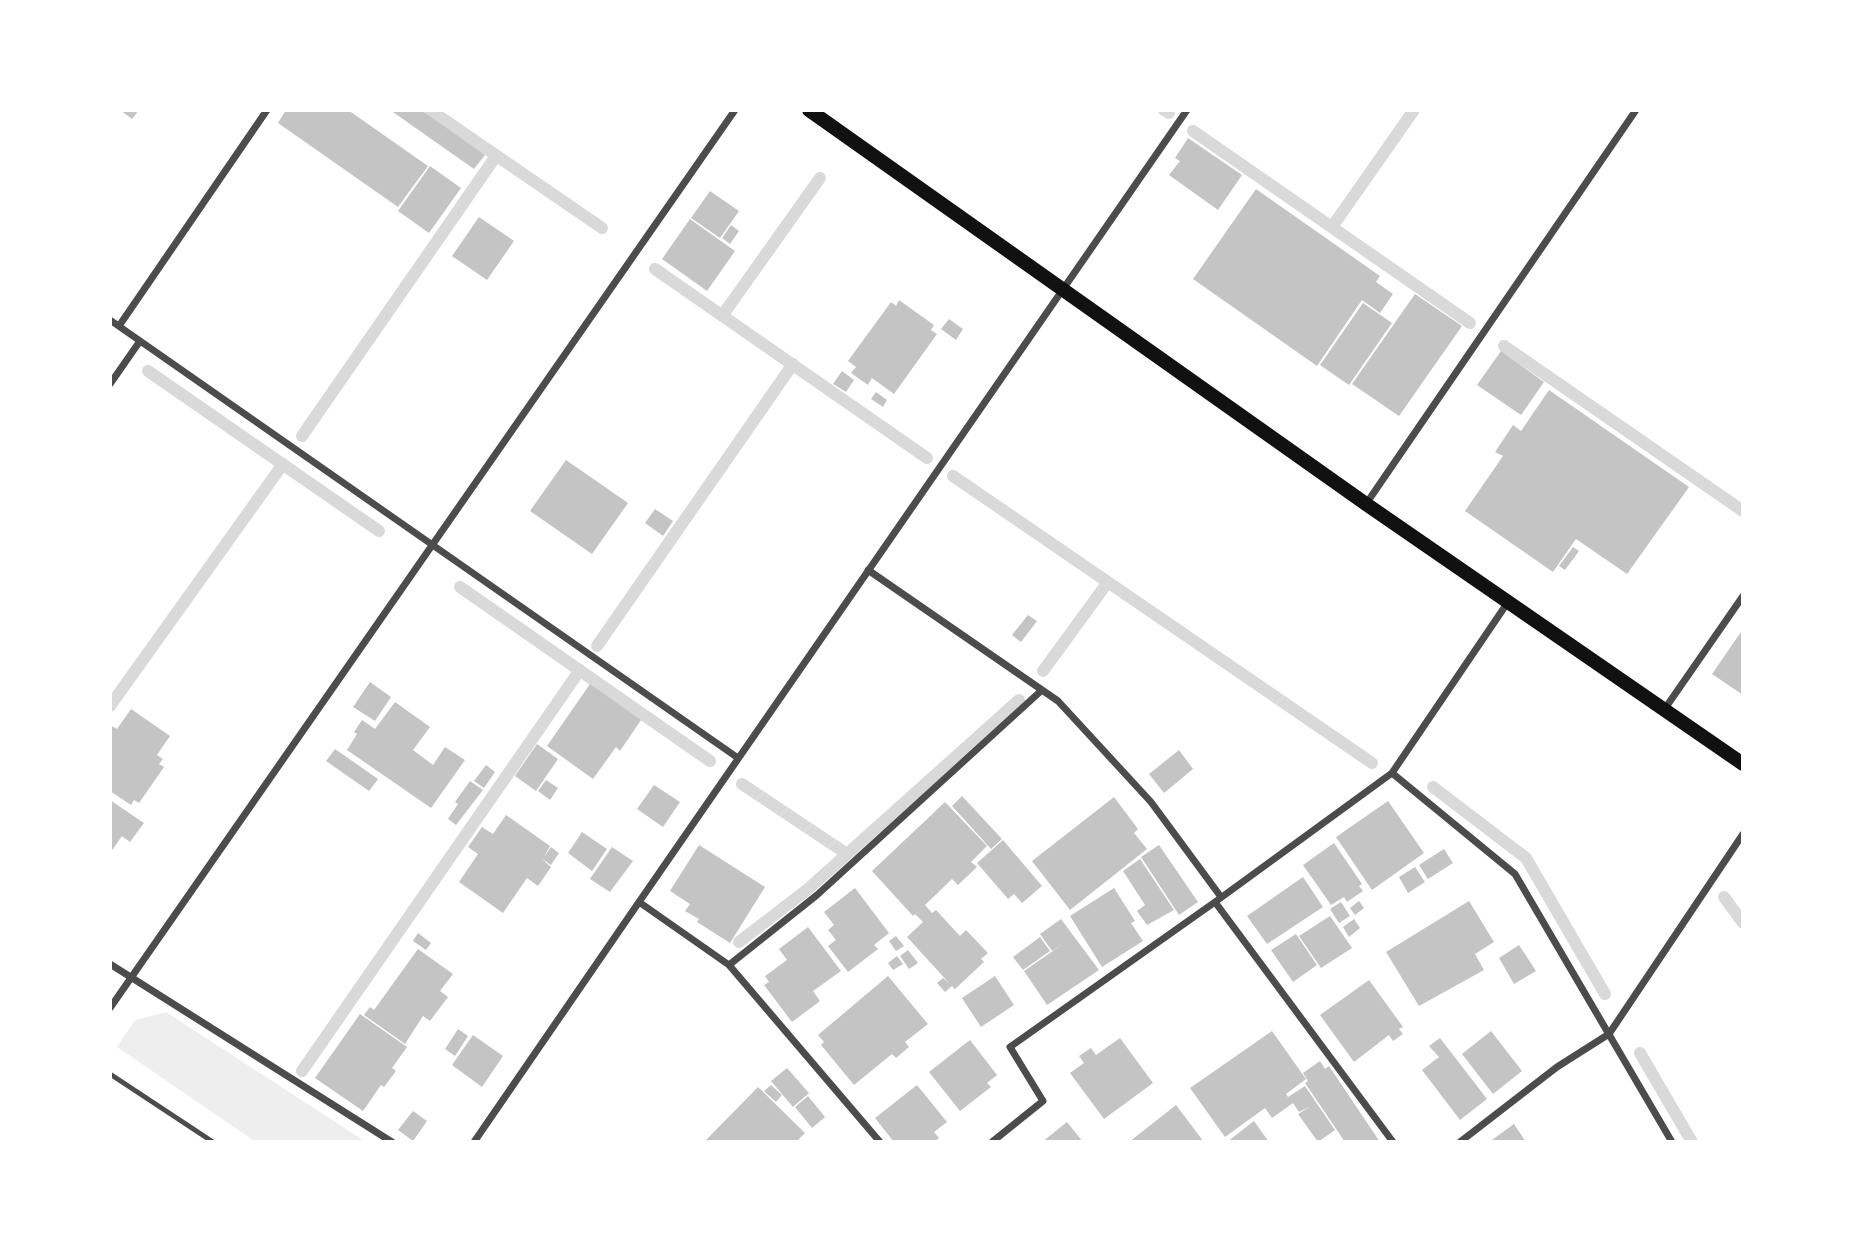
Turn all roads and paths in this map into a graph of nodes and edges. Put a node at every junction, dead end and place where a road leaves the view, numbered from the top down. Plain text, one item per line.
1 (267, 110) edge
2 (735, 110) edge
3 (809, 110) edge
4 (1186, 110) edge
5 (1636, 110) edge
6 (1062, 289) junction
7 (110, 320) edge
8 (119, 326) junction
9 (140, 341) junction
10 (110, 384) edge
11 (1366, 504) junction
12 (432, 545) junction
13 (868, 570) junction
14 (1743, 596) edge
15 (1508, 602) junction
16 (1042, 690) junction
17 (1664, 710) junction
18 (738, 758) junction
19 (1743, 764) edge
20 (1392, 773) junction
21 (1743, 834) edge
22 (1218, 900) junction
23 (639, 902) junction
24 (110, 964) edge
25 (729, 965) junction
26 (131, 978) junction
27 (110, 1008) edge
28 (1609, 1034) junction
29 (110, 1074) edge
30 (213, 1142) edge
31 (392, 1142) edge
32 (474, 1142) edge
33 (880, 1142) edge
34 (992, 1142) edge
35 (1392, 1142) edge
36 (1461, 1142) edge
37 (1672, 1142) edge

1 - 8 street
2 - 12 street
3 - 6 main road
4 - 6 street
5 - 11 street
6 - 11 main road
6 - 13 street
7 - 8 street
8 - 9 street
9 - 10 street
9 - 12 street
11 - 15 main road
12 - 18 street
12 - 26 street
13 - 16 street
13 - 18 street
14 - 17 street
15 - 17 main road
15 - 20 street
16 - 22 street
16 - 25 street
17 - 19 main road
18 - 23 street
20 - 22 street
20 - 28 street
21 - 28 street
22 - 34 street
22 - 35 street
23 - 25 street
23 - 32 street
24 - 26 street
25 - 33 street
26 - 27 street
26 - 31 street
28 - 36 street
28 - 37 street
29 - 30 lane

